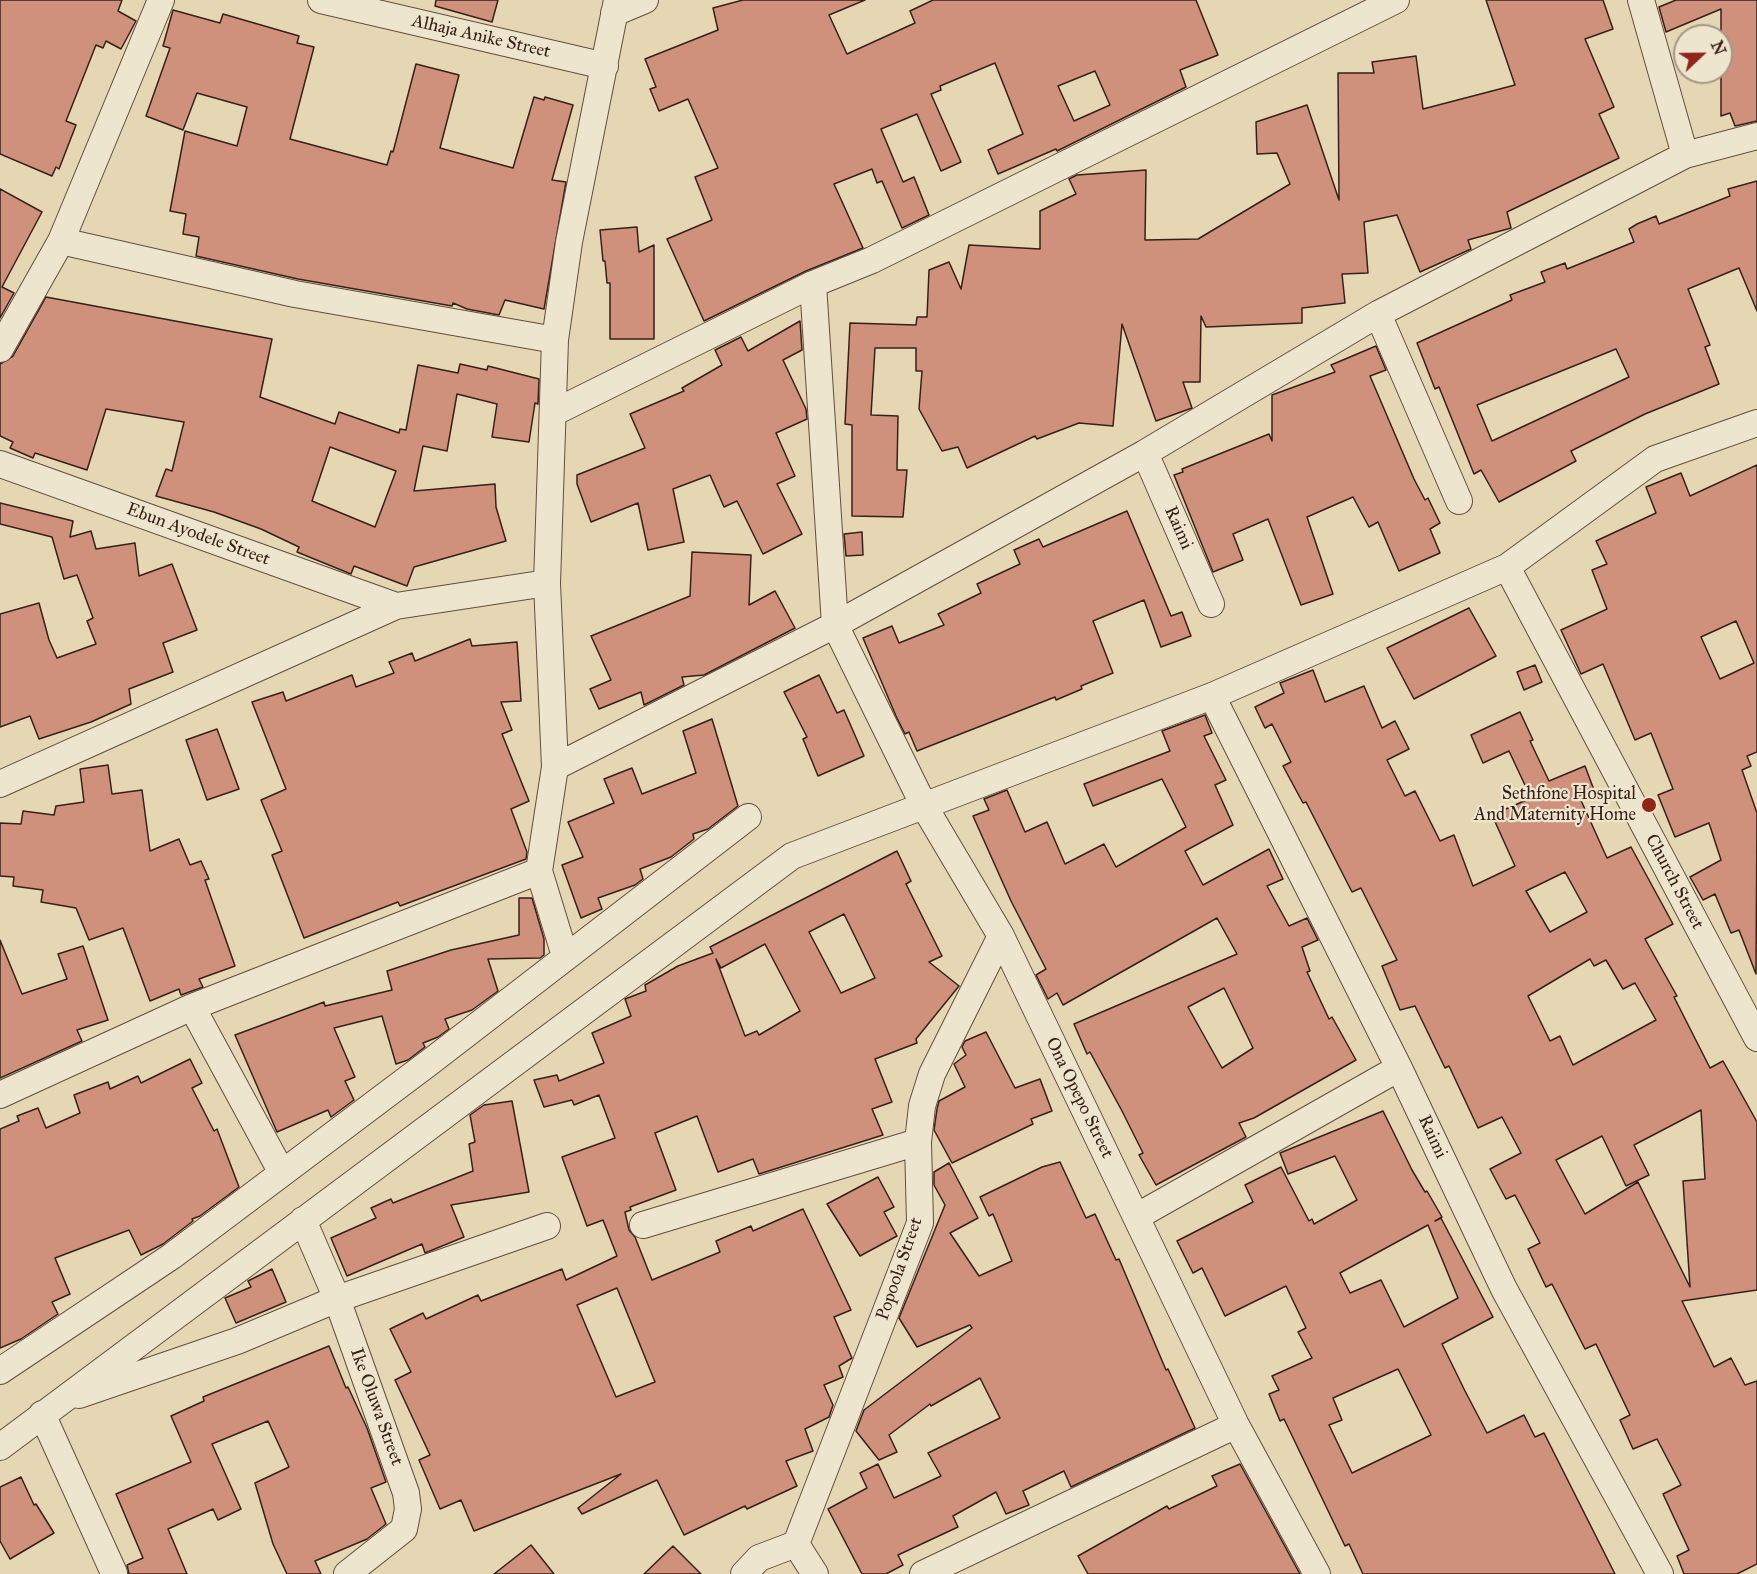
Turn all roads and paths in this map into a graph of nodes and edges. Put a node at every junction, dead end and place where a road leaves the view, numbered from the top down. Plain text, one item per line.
1 (161, 0) edge
2 (321, 0) edge
3 (645, 0) edge
4 (1396, 0) edge
5 (1641, 0) edge
6 (616, 7) edge
7 (605, 66) junction
8 (1757, 136) edge
9 (1685, 155) junction
10 (61, 241) junction
11 (813, 284) junction
12 (1378, 314) junction
13 (555, 340) junction
14 (0, 349) edge
15 (555, 412) junction
16 (1757, 423) edge
17 (1145, 453) junction
18 (0, 464) edge
19 (1459, 501) dead end
20 (1507, 567) junction
21 (547, 583) junction
22 (1211, 604) dead end
23 (396, 606) junction
24 (836, 625) junction
25 (1212, 696) junction
26 (555, 767) junction
27 (0, 784) edge
28 (922, 803) junction
29 (748, 817) dead end
30 (539, 871) junction
31 (1001, 936) junction
32 (565, 956) junction
33 (192, 1007) junction
34 (1757, 1038) edge
35 (1399, 1068) junction
36 (0, 1095) edge
37 (918, 1142) junction
38 (282, 1173) junction
39 (1136, 1217) junction
40 (303, 1220) junction
41 (643, 1225) dead end
42 (547, 1226) dead end
43 (337, 1299) junction
44 (0, 1371) edge
45 (50, 1408) junction
46 (1236, 1425) junction
47 (0, 1447) edge
48 (796, 1544) junction
49 (114, 1573) edge
50 (347, 1574) edge
51 (744, 1574) edge
52 (815, 1574) edge
53 (923, 1574) edge
54 (1317, 1574) edge
55 (1660, 1574) edge

1 - 10 street
2 - 7 street, Alhaja Anike Street
3 - 6 street
4 - 11 street
5 - 9 street
6 - 7 street
7 - 13 street
8 - 9 street
9 - 12 street
10 - 13 street
10 - 14 street
11 - 15 street
11 - 24 street
12 - 17 street
12 - 19 street
13 - 15 street
15 - 21 street
16 - 20 street
17 - 22 street, Raimi
17 - 24 street
18 - 23 street, Ebun Ayodele Street
20 - 25 street
20 - 34 street, Church Street
21 - 23 street
21 - 26 street
23 - 27 street
24 - 26 street
24 - 28 street, Ona Opepo Street
25 - 28 street
25 - 35 street, Raimi
26 - 30 street
28 - 31 street, Ona Opepo Street
28 - 40 street
29 - 32 street
30 - 32 street
30 - 33 street
31 - 37 street, Popoola Street
31 - 39 street, Ona Opepo Street
32 - 38 street
33 - 36 street
33 - 38 street
35 - 39 street
35 - 55 street, Raimi
37 - 41 street
37 - 48 street, Popoola Street
38 - 44 street
39 - 46 street, Ona Opepo Street
40 - 43 street, Ike Oluwa Street
40 - 45 street
42 - 43 street
43 - 45 street
43 - 50 street, Ike Oluwa Street
45 - 47 street
45 - 49 street
46 - 53 street
46 - 54 street, Ona Opepo Street
48 - 51 street
48 - 52 street

